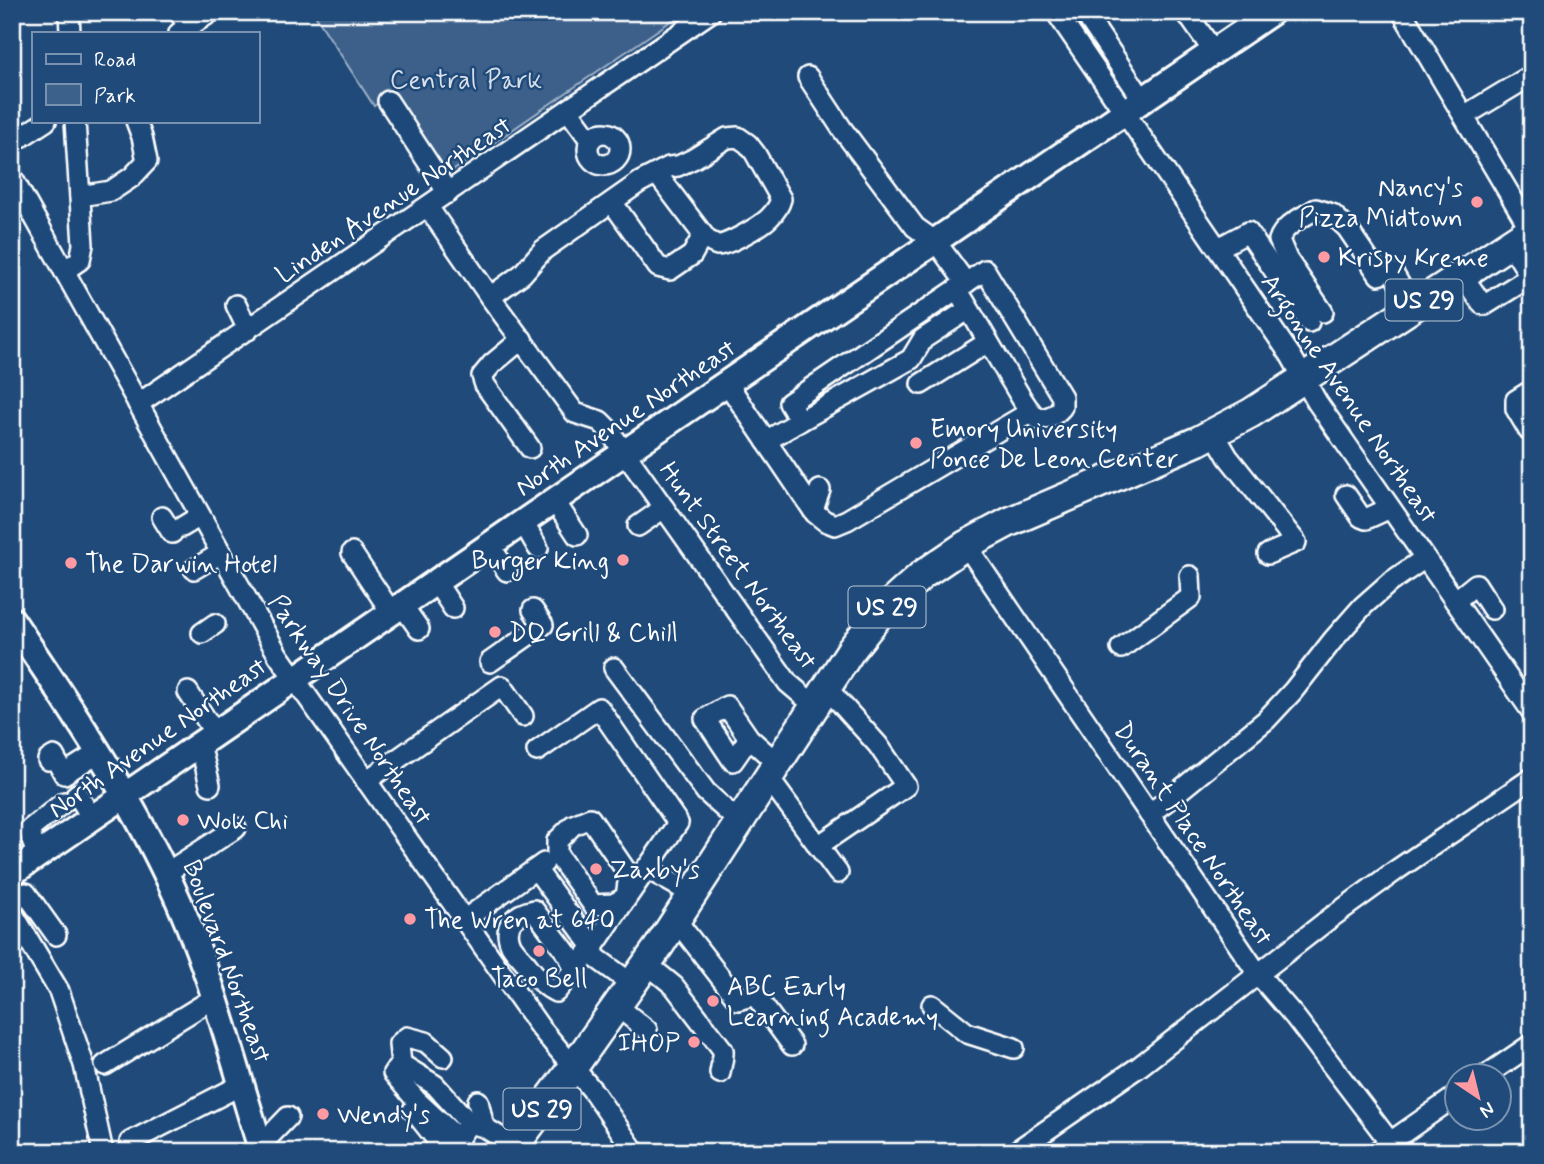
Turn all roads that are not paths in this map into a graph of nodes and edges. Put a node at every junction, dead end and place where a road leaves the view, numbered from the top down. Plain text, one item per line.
1 (69, 12) edge
2 (211, 12) edge
3 (711, 12) edge
4 (1056, 12) edge
5 (1084, 12) edge
6 (1186, 12) edge
7 (1272, 12) edge
8 (1402, 12) edge
9 (182, 24) edge
10 (70, 32) edge
11 (1214, 52) junction
12 (1532, 75) edge
13 (808, 77) dead end
14 (388, 101) dead end
15 (575, 106) junction
16 (1134, 106) junction
17 (1464, 116) junction
18 (44, 122) edge
19 (75, 122) edge
20 (136, 122) edge
21 (596, 136) junction
22 (12, 143) edge
23 (612, 160) junction
24 (657, 174) junction
25 (12, 177) edge
26 (626, 192) junction
27 (447, 193) junction
28 (80, 196) junction
29 (428, 206) junction
30 (1526, 233) edge
31 (703, 235) junction
32 (936, 242) junction
33 (1217, 248) junction
34 (65, 271) junction
35 (1462, 275) junction
36 (961, 286) junction
37 (490, 297) junction
38 (1294, 301) junction
39 (236, 305) dead end
40 (1413, 307) junction
41 (969, 309) junction
42 (1267, 321) junction
43 (248, 330) junction
44 (522, 339) junction
45 (988, 342) junction
46 (1041, 363) junction
47 (1304, 379) junction
48 (1012, 381) junction
49 (727, 383) junction
50 (921, 384) dead end
51 (1532, 390) edge
52 (138, 404) junction
53 (1030, 412) junction
54 (800, 421) junction
55 (1529, 431) dead end
56 (1214, 433) junction
57 (766, 441) junction
58 (530, 449) dead end
59 (625, 452) junction
60 (789, 474) junction
61 (1346, 495) dead end
62 (554, 500) junction
63 (664, 508) junction
64 (1390, 508) junction
65 (813, 510) junction
66 (200, 516) junction
67 (523, 522) junction
68 (172, 526) dead end
69 (638, 526) dead end
70 (577, 535) dead end
71 (489, 545) junction
72 (966, 545) junction
73 (538, 548) dead end
74 (221, 553) junction
75 (352, 553) dead end
76 (1268, 554) dead end
77 (1425, 558) junction
78 (194, 569) dead end
79 (507, 571) dead end
80 (1190, 576) dead end
81 (436, 582) junction
82 (1455, 601) junction
83 (453, 608) dead end
84 (396, 609) junction
85 (1492, 609) dead end
86 (533, 610) dead end
87 (12, 620) edge
88 (419, 629) dead end
89 (1121, 648) dead end
90 (490, 662) dead end
91 (614, 668) dead end
92 (294, 679) junction
93 (188, 692) dead end
94 (820, 696) junction
95 (1532, 712) edge
96 (523, 716) dead end
97 (749, 738) dead end
98 (207, 739) junction
99 (537, 751) dead end
100 (99, 752) junction
101 (48, 760) dead end
102 (772, 770) junction
103 (1532, 778) edge
104 (366, 781) junction
105 (210, 786) dead end
106 (125, 795) junction
107 (1149, 814) junction
108 (92, 818) junction
109 (739, 822) junction
110 (236, 828) dead end
111 (818, 846) junction
112 (557, 854) junction
113 (37, 856) junction
114 (646, 868) junction
115 (536, 869) junction
116 (12, 873) edge
117 (166, 873) junction
118 (838, 873) dead end
119 (26, 893) dead end
120 (692, 894) junction
121 (626, 897) junction
122 (12, 912) edge
123 (464, 920) junction
124 (676, 920) junction
125 (55, 935) dead end
126 (593, 947) junction
127 (574, 970) junction
128 (1258, 974) junction
129 (634, 982) junction
130 (546, 987) junction
131 (214, 998) junction
132 (524, 1005) junction
133 (932, 1005) dead end
134 (647, 1030) dead end
135 (1532, 1044) edge
136 (792, 1045) dead end
137 (1014, 1048) dead end
138 (443, 1057) dead end
139 (1506, 1062) edge
140 (106, 1065) dead end
141 (574, 1066) junction
142 (720, 1073) dead end
143 (241, 1085) junction
144 (402, 1096) dead end
145 (478, 1101) dead end
146 (1442, 1106) edge
147 (288, 1117) dead end
148 (477, 1125) junction
149 (1383, 1147) edge
150 (261, 1149) edge
151 (512, 1149) edge
152 (103, 1152) edge
153 (135, 1152) edge
154 (442, 1152) edge
155 (635, 1152) edge
156 (1015, 1152) edge

1 - 10 street
2 - 9 street
3 - 15 street, Linden Avenue Northeast
4 - 16 street
5 - 16 street
6 - 11 street
7 - 11 main road, North Avenue Northeast
8 - 17 street
11 - 16 main road, North Avenue Northeast
12 - 17 street
13 - 32 street
14 - 27 street
15 - 21 street
15 - 27 street, Linden Avenue Northeast
16 - 32 main road, North Avenue Northeast
16 - 33 street, Argonne Avenue Northeast
17 - 30 street
18 - 22 street
19 - 28 street
20 - 28 street
21 - 23 street
21 - 23 street
23 - 26 street
24 - 26 street
24 - 31 street
24 - 31 street
25 - 34 street, Parkway Drive Northeast
26 - 31 street
26 - 37 street
27 - 29 street, Linden Avenue Northeast
28 - 34 street
29 - 37 street, Hunt Street Northeast
29 - 43 street, Linden Avenue Northeast
30 - 35 highway, US 29
30 - 35 street
32 - 36 street
32 - 49 main road, North Avenue Northeast
33 - 38 street
33 - 42 street, Argonne Avenue Northeast
34 - 52 street, Parkway Drive Northeast
35 - 40 highway, US 29
36 - 41 street
36 - 46 street
36 - 54 street
37 - 44 street, Hunt Street Northeast
38 - 40 street
38 - 42 street
39 - 43 street
40 - 47 highway, US 29
41 - 45 street
41 - 54 street
42 - 47 street, Argonne Avenue Northeast
43 - 52 street, Linden Avenue Northeast
44 - 58 street
44 - 59 street, Hunt Street Northeast
45 - 48 street
45 - 50 street
46 - 48 street
46 - 53 street
47 - 56 highway, US 29
47 - 64 street, Argonne Avenue Northeast
48 - 53 street
49 - 57 street
49 - 59 main road, North Avenue Northeast
51 - 55 street
52 - 66 street, Parkway Drive Northeast
53 - 65 street
54 - 57 street
56 - 72 highway, US 29
56 - 76 street
57 - 60 street
59 - 62 main road, North Avenue Northeast
59 - 63 street, Hunt Street Northeast
60 - 65 street
60 - 65 street
61 - 64 street
62 - 67 main road, North Avenue Northeast
62 - 70 street
63 - 69 street
63 - 94 street, Hunt Street Northeast
64 - 77 street, Argonne Avenue Northeast
66 - 68 street
66 - 74 street, Parkway Drive Northeast
67 - 71 main road, North Avenue Northeast
67 - 73 street
71 - 79 street
71 - 81 main road, North Avenue Northeast
72 - 94 highway, US 29
72 - 107 street, Durant Place Northeast
74 - 78 street
74 - 92 street, Parkway Drive Northeast
75 - 84 street
77 - 82 street, Argonne Avenue Northeast
77 - 107 street
80 - 89 street
81 - 83 street
81 - 84 main road, North Avenue Northeast
82 - 85 street
82 - 95 street, Argonne Avenue Northeast
84 - 88 street
84 - 92 main road, North Avenue Northeast
86 - 90 street
87 - 100 main road, Boulevard Northeast
91 - 109 street
92 - 98 main road, North Avenue Northeast
92 - 104 street, Parkway Drive Northeast
93 - 98 street
94 - 102 highway, US 29
94 - 111 street, Hunt Street Northeast
96 - 104 street
97 - 102 street
98 - 105 street
98 - 106 main road, North Avenue Northeast
99 - 114 street
100 - 101 street
100 - 106 main road, Boulevard Northeast
102 - 109 highway, US 29
102 - 111 street
103 - 128 street
104 - 123 street, Parkway Drive Northeast
106 - 108 main road, North Avenue Northeast
106 - 117 main road, Boulevard Northeast
107 - 128 street, Durant Place Northeast
108 - 113 main road, North Avenue Northeast
108 - 113 street
109 - 120 highway, US 29
110 - 117 street
111 - 118 street
112 - 115 street
112 - 121 street
112 - 121 street
113 - 116 main road, North Avenue Northeast
114 - 120 street
114 - 121 street
115 - 123 street
115 - 126 street
117 - 131 main road, Boulevard Northeast
119 - 125 street
120 - 124 highway, US 29
121 - 126 street
122 - 152 street
123 - 132 street, Parkway Drive Northeast
124 - 129 highway, US 29
124 - 136 street
126 - 127 street
126 - 129 street
127 - 130 street
127 - 130 street
128 - 149 street, Durant Place Northeast
128 - 156 street
129 - 134 street
129 - 141 highway, US 29
129 - 142 street
130 - 132 street
131 - 140 street
131 - 143 main road, Boulevard Northeast
132 - 141 street, Parkway Drive Northeast
133 - 137 street
135 - 139 street
138 - 148 street
141 - 151 highway, US 29
141 - 155 street, Parkway Drive Northeast
143 - 150 main road, Boulevard Northeast
143 - 153 street
144 - 154 street
145 - 148 street
146 - 149 street
147 - 150 street
148 - 151 street

